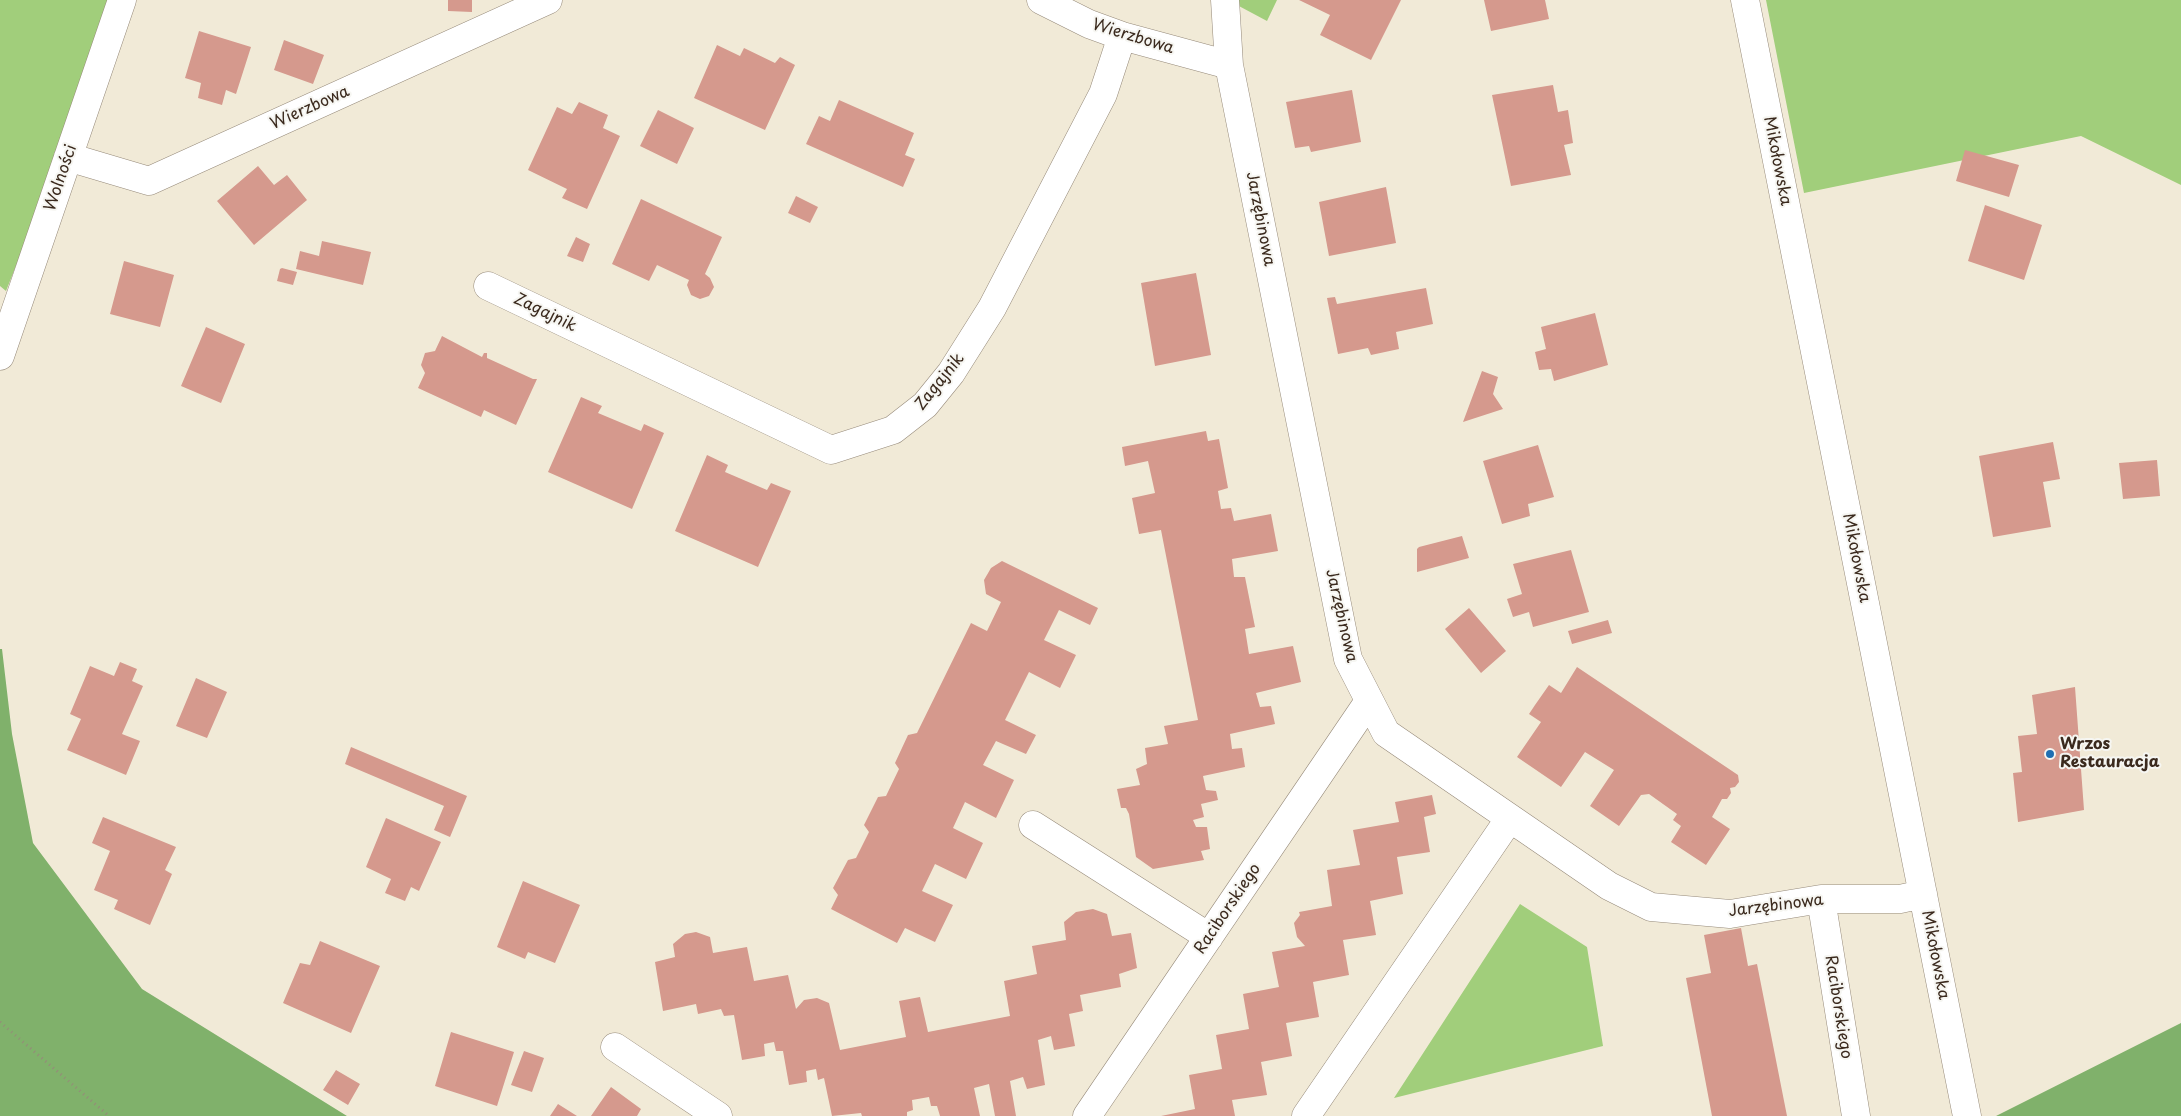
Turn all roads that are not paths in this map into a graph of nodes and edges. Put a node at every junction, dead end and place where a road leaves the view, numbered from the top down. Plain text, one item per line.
1 (122, 0) edge
2 (548, 0) edge
3 (1041, 0) edge
4 (1225, 0) edge
5 (1746, 0) edge
6 (1122, 36) junction
7 (1229, 64) junction
8 (68, 157) junction
9 (488, 286) dead end
10 (0, 356) edge
11 (1369, 701) junction
12 (1510, 818) junction
13 (1033, 825) dead end
14 (1923, 894) junction
15 (1821, 899) junction
16 (1209, 938) junction
17 (615, 1047) dead end
18 (718, 1116) edge
19 (1087, 1116) edge
20 (1306, 1116) edge
21 (1856, 1116) edge
22 (1966, 1116) edge

1 - 8 street, Wolności
2 - 8 street, Wierzbowa
3 - 6 street, Wierzbowa
4 - 7 street, Jarzębinowa
5 - 14 street, Mikołowska
6 - 7 street, Wierzbowa
6 - 9 street, Zagajnik
7 - 11 street, Jarzębinowa
8 - 10 street, Wolności
11 - 12 street, Jarzębinowa
11 - 16 street, Raciborskiego
12 - 15 street, Jarzębinowa
12 - 20 street
13 - 16 street
14 - 15 street, Jarzębinowa
14 - 22 street, Mikołowska
15 - 21 street, Raciborskiego
16 - 19 street, Raciborskiego
17 - 18 street

